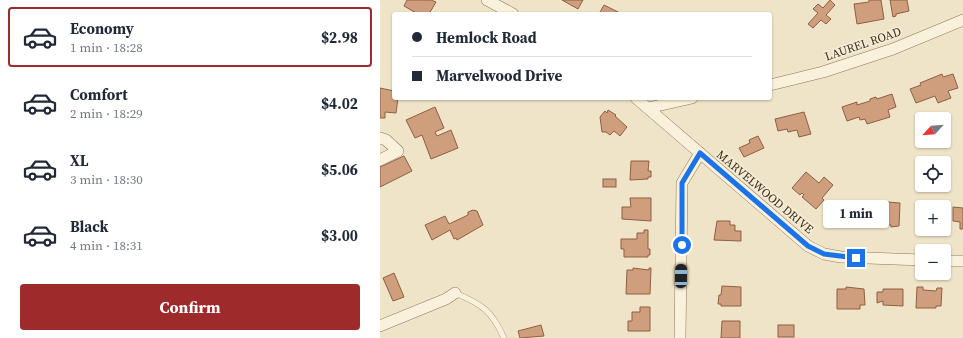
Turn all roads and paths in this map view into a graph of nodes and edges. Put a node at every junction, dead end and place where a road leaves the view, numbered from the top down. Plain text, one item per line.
1 (487, 0) edge
2 (509, 12) edge
3 (963, 20) edge
4 (772, 85) edge
5 (638, 100) edge
6 (683, 100) edge
7 (648, 108) junction
8 (380, 138) edge
9 (700, 153) junction
10 (380, 160) edge
11 (915, 260) edge
12 (951, 261) edge
13 (963, 261) edge
14 (455, 293) joint
15 (380, 326) edge
16 (504, 338) edge
17 (680, 338) edge

1 - 2 street
3 - 4 street, LAUREL ROAD
5 - 7 street, MARVELWOOD DRIVE
6 - 7 street
7 - 9 street, MARVELWOOD DRIVE
8 - 10 street
9 - 11 street, MARVELWOOD DRIVE
9 - 17 street
12 - 13 street
14 - 15 street
14 - 16 lane

